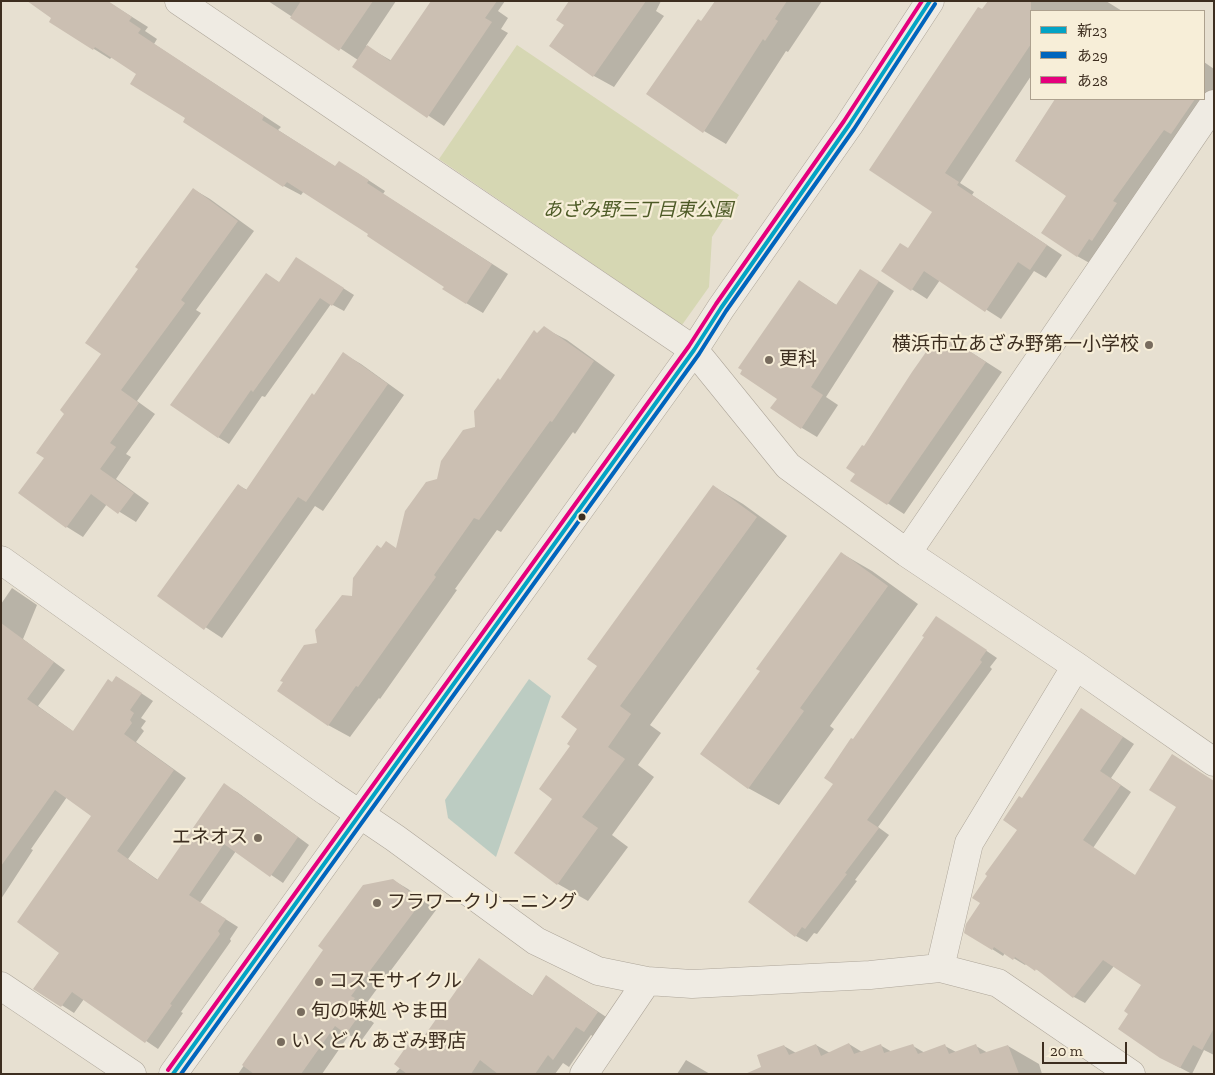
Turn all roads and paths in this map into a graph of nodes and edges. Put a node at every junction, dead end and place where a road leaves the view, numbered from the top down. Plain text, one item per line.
1 (179, 1) edge
2 (930, 1) edge
3 (1214, 104) edge
4 (694, 350) junction
5 (907, 553) junction
6 (1, 560) edge
7 (1076, 666) junction
8 (1214, 762) edge
9 (360, 814) junction
10 (940, 968) junction
11 (647, 981) junction
12 (1, 986) edge
13 (132, 1074) edge
14 (173, 1074) edge
15 (584, 1074) edge
16 (1131, 1074) edge

1 - 4 street
2 - 4 street
3 - 5 street
4 - 5 street
4 - 9 street
5 - 7 street
6 - 9 street
7 - 8 street
7 - 10 street
9 - 11 street
9 - 14 street
10 - 11 street
10 - 16 street
11 - 15 street
12 - 13 street

